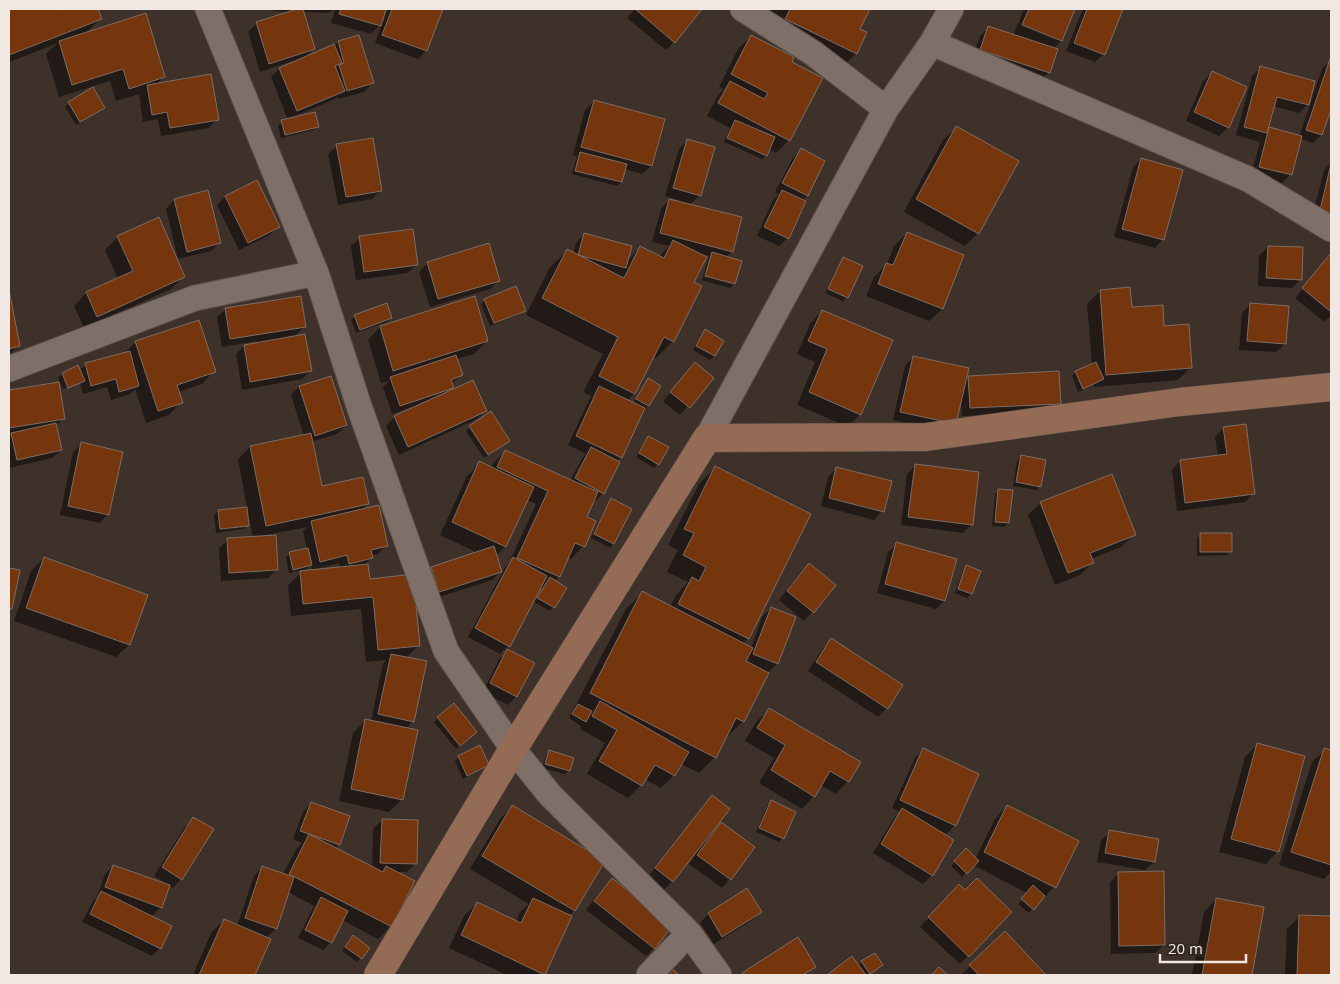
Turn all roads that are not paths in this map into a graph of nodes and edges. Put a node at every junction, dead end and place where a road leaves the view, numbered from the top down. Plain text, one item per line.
1 (743, 9) edge
2 (951, 9) edge
3 (213, 11) edge
4 (932, 43) junction
5 (886, 108) junction
6 (1331, 228) edge
7 (316, 273) junction
8 (9, 369) edge
9 (1331, 387) edge
10 (707, 438) junction
11 (513, 749) junction
12 (689, 933) junction
13 (378, 975) edge
14 (649, 975) edge
15 (719, 975) edge

1 - 5 street
2 - 4 street
3 - 7 street
4 - 5 street
4 - 6 street
5 - 10 street
7 - 8 street
7 - 11 street
9 - 10 street
10 - 11 street
11 - 12 street
11 - 13 street
12 - 14 street
12 - 15 street

